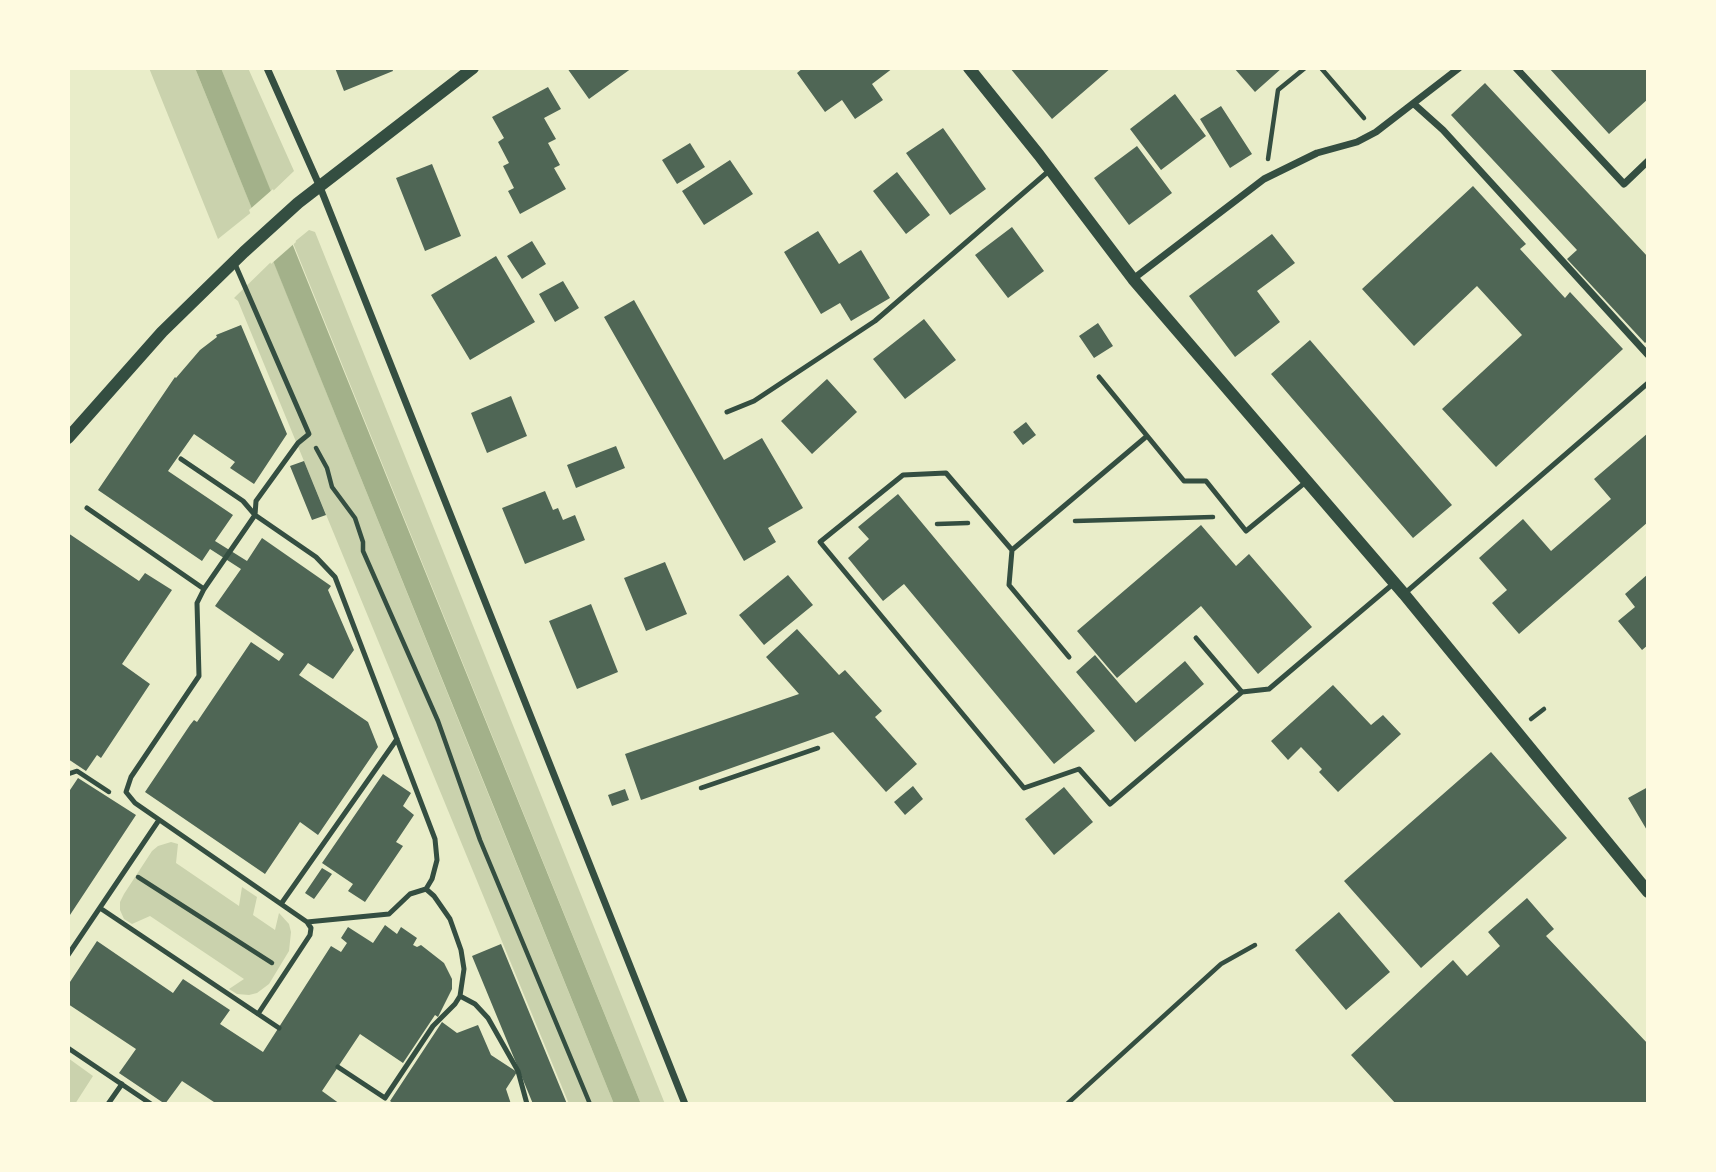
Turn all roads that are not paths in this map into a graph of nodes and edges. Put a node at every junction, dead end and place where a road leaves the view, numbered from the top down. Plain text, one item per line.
1 (267, 68) edge
2 (473, 68) edge
3 (969, 68) edge
4 (1460, 68) edge
5 (1516, 68) edge
6 (1414, 104) junction
7 (1648, 162) edge
8 (1050, 170) junction
9 (320, 187) junction
10 (234, 261) junction
11 (1133, 279) junction
12 (1648, 355) edge
13 (1099, 377) dead end
14 (1648, 383) edge
15 (727, 412) dead end
16 (1147, 436) junction
17 (68, 438) edge
18 (181, 458) dead end
19 (1307, 481) junction
20 (86, 508) dead end
21 (255, 515) junction
22 (1012, 550) junction
23 (1394, 582) junction
24 (204, 589) junction
25 (1404, 594) junction
26 (1196, 638) dead end
27 (1069, 657) dead end
28 (1242, 692) junction
29 (397, 739) junction
30 (159, 820) junction
31 (426, 889) junction
32 (1648, 892) edge
33 (281, 904) junction
34 (100, 908) junction
35 (307, 922) junction
36 (68, 955) edge
37 (460, 996) junction
38 (258, 1014) junction
39 (279, 1028) dead end
40 (68, 1048) edge
41 (338, 1067) dead end
42 (122, 1084) junction
43 (108, 1104) edge
44 (151, 1104) edge
45 (527, 1104) edge
46 (685, 1104) edge

1 - 9 street
2 - 9 street
3 - 8 street
4 - 6 street
5 - 7 street
6 - 11 street
6 - 12 street
8 - 11 street
8 - 15 lane
9 - 10 street
9 - 46 street
10 - 17 street
10 - 21 lane
11 - 19 street
13 - 16 lane
14 - 25 lane
16 - 19 lane
16 - 22 lane
18 - 21 lane
19 - 23 street
20 - 24 lane
21 - 24 lane
21 - 29 lane
22 - 27 lane
22 - 28 lane
23 - 25 street
23 - 28 lane
24 - 30 lane
25 - 32 street
26 - 28 lane
29 - 31 lane
29 - 33 lane
30 - 33 lane
30 - 34 lane
31 - 35 lane
31 - 37 lane
33 - 35 lane
34 - 36 lane
34 - 38 lane
35 - 38 lane
37 - 41 lane
37 - 45 lane
38 - 39 lane
40 - 42 lane
42 - 43 lane
42 - 44 lane

